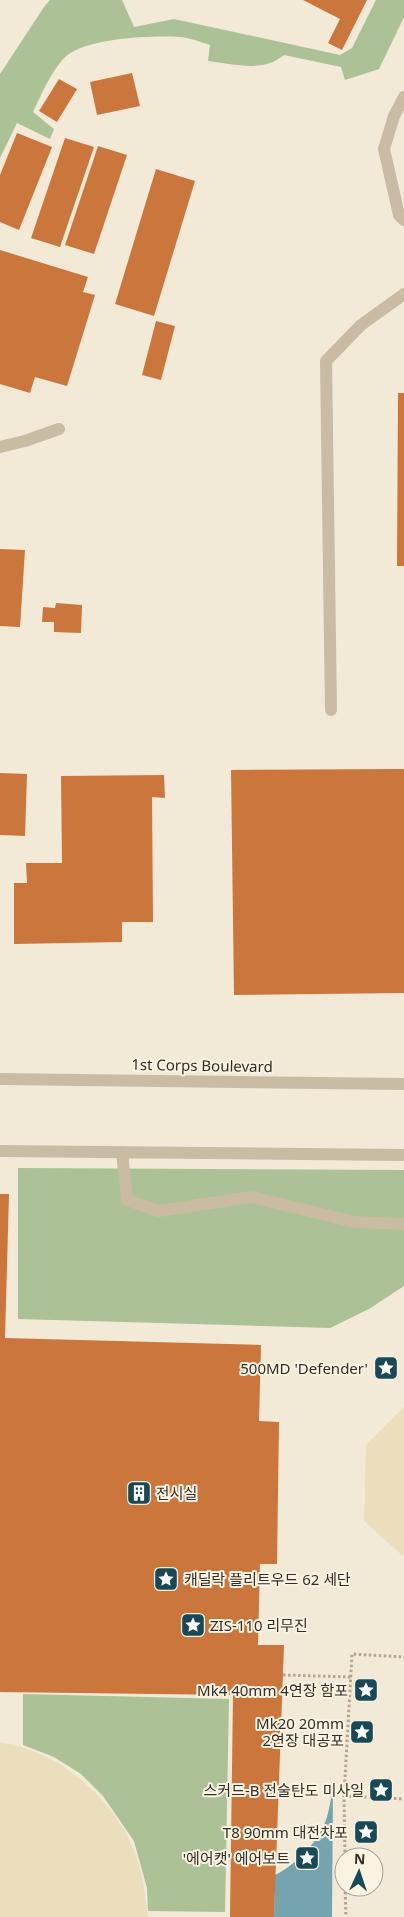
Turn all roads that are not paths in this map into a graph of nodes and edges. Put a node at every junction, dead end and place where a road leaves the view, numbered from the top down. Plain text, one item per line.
1 (404, 98) edge
2 (404, 220) edge
3 (404, 294) edge
4 (59, 429) dead end
5 (0, 447) edge
6 (331, 710) dead end
7 (0, 1079) edge
8 (404, 1084) edge
9 (0, 1152) edge
10 (122, 1152) junction
11 (404, 1155) edge
12 (404, 1224) edge

1 - 2 lane
3 - 6 lane
4 - 5 lane
7 - 8 lane, 1st Corps Boulevard
9 - 10 lane
10 - 11 lane
10 - 12 lane

